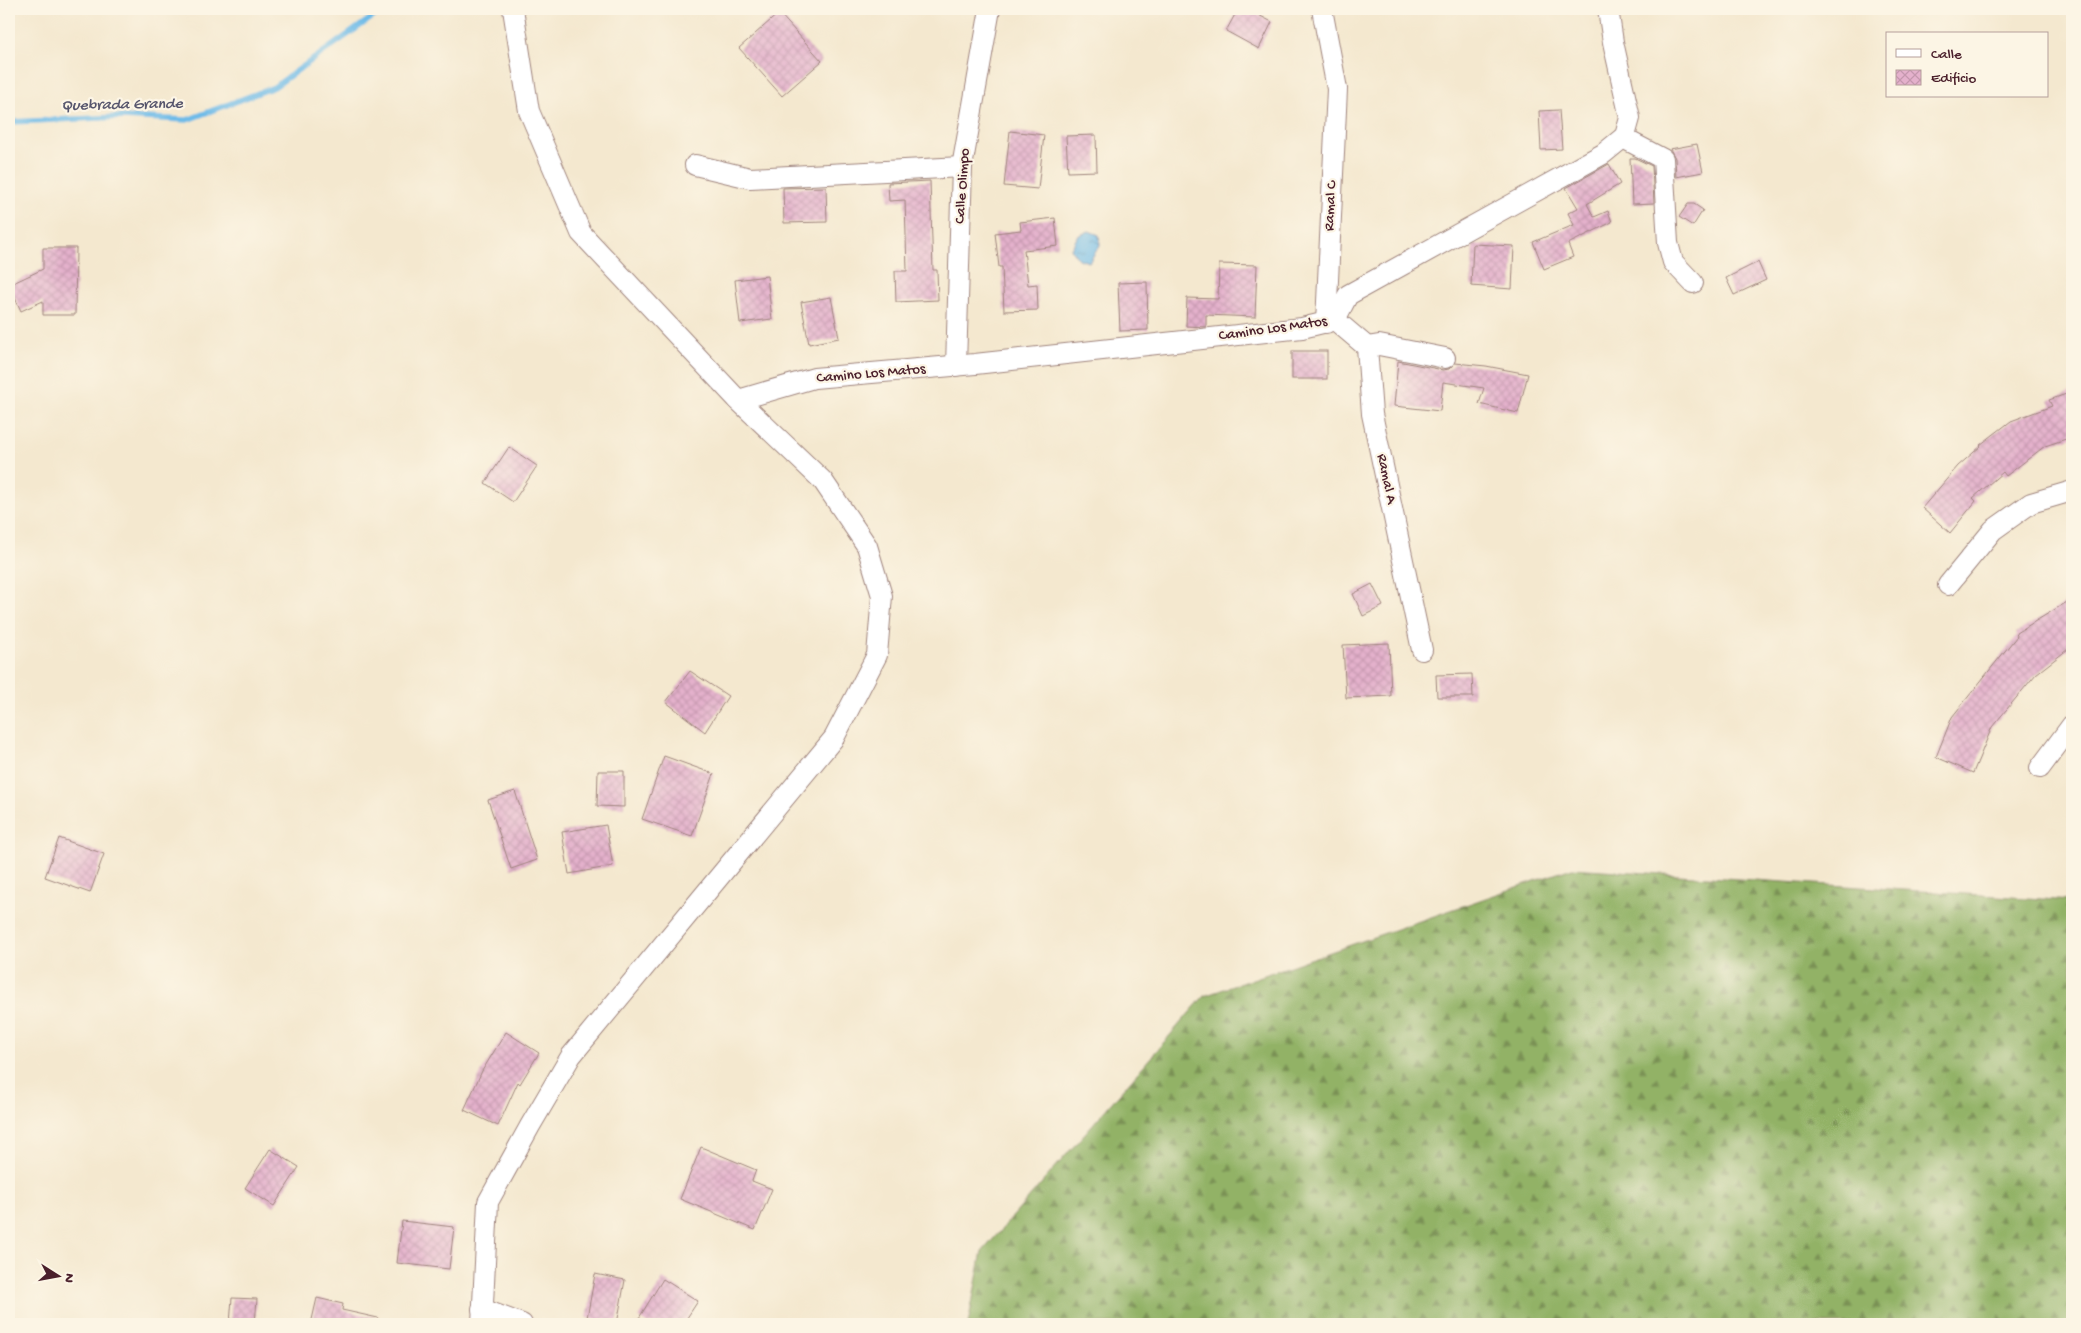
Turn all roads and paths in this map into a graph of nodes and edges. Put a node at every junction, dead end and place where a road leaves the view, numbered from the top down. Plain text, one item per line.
1 (513, 9) edge
2 (990, 9) edge
3 (1322, 9) edge
4 (1608, 9) edge
5 (1624, 138) junction
6 (695, 166) dead end
7 (962, 167) junction
8 (1693, 283) dead end
9 (1330, 322) junction
10 (1367, 347) junction
11 (1445, 358) dead end
12 (956, 366) junction
13 (738, 400) junction
14 (2072, 491) edge
15 (1948, 586) dead end
16 (1422, 650) dead end
17 (2072, 725) edge
18 (2040, 768) dead end
19 (482, 1317) edge
20 (522, 1324) edge

1 - 13 street
2 - 7 street, Calle Olimpo
3 - 9 street, Ramal C
4 - 5 street
5 - 8 street
5 - 9 street, Camino Los Matos
6 - 7 street
7 - 12 street, Calle Olimpo
9 - 10 street
9 - 12 street, Camino Los Matos
10 - 11 street
10 - 16 street, Ramal A
12 - 13 street, Camino Los Matos
13 - 19 street
14 - 15 street
17 - 18 street
19 - 20 street

